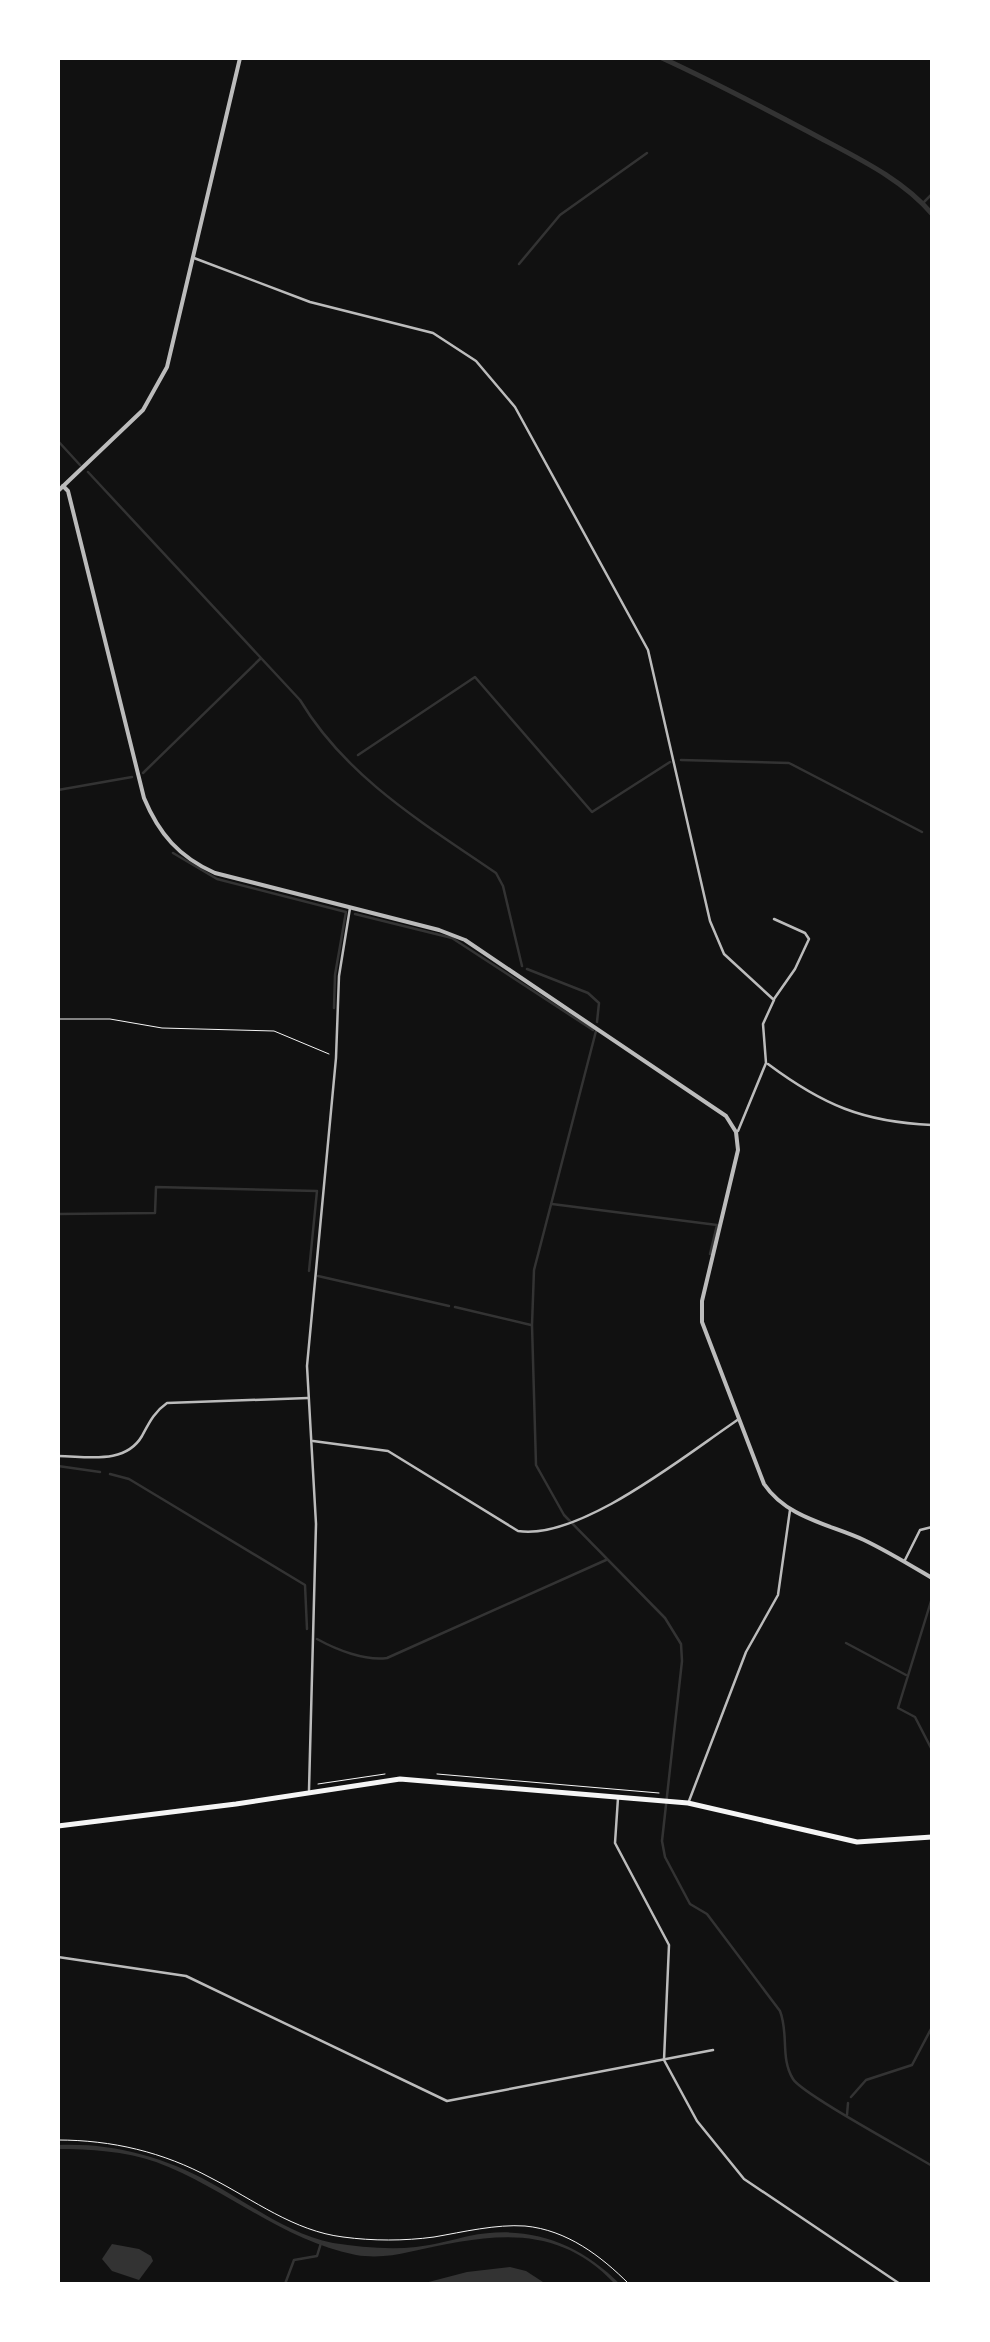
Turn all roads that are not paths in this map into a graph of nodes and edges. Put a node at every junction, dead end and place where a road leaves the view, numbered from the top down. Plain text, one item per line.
1 (240, 58) edge
2 (194, 258) junction
3 (63, 486) junction
4 (58, 491) edge
5 (350, 908) junction
6 (774, 919) dead end
7 (774, 1000) junction
8 (766, 1063) junction
9 (932, 1126) edge
10 (736, 1132) junction
11 (308, 1398) junction
12 (739, 1419) junction
13 (311, 1441) junction
14 (58, 1456) edge
15 (790, 1510) junction
16 (932, 1527) edge
17 (904, 1562) junction
18 (932, 1578) edge
19 (309, 1792) junction
20 (618, 1796) junction
21 (688, 1803) junction
22 (58, 1826) edge
23 (932, 1836) edge
24 (58, 1957) edge
25 (713, 2050) dead end
26 (664, 2060) junction
27 (900, 2284) edge

1 - 2 street
2 - 3 street
2 - 7 street
3 - 4 street
3 - 5 street
5 - 10 street
5 - 11 street
6 - 7 street
7 - 8 street
8 - 9 street
8 - 10 street
10 - 12 street
11 - 13 street
11 - 14 street
12 - 13 street
12 - 15 street
13 - 19 street
15 - 17 street
15 - 21 street
16 - 17 street
17 - 18 street
19 - 20 main road
19 - 22 main road
20 - 21 main road
20 - 26 street
21 - 23 main road
24 - 26 street
25 - 26 street
26 - 27 street

